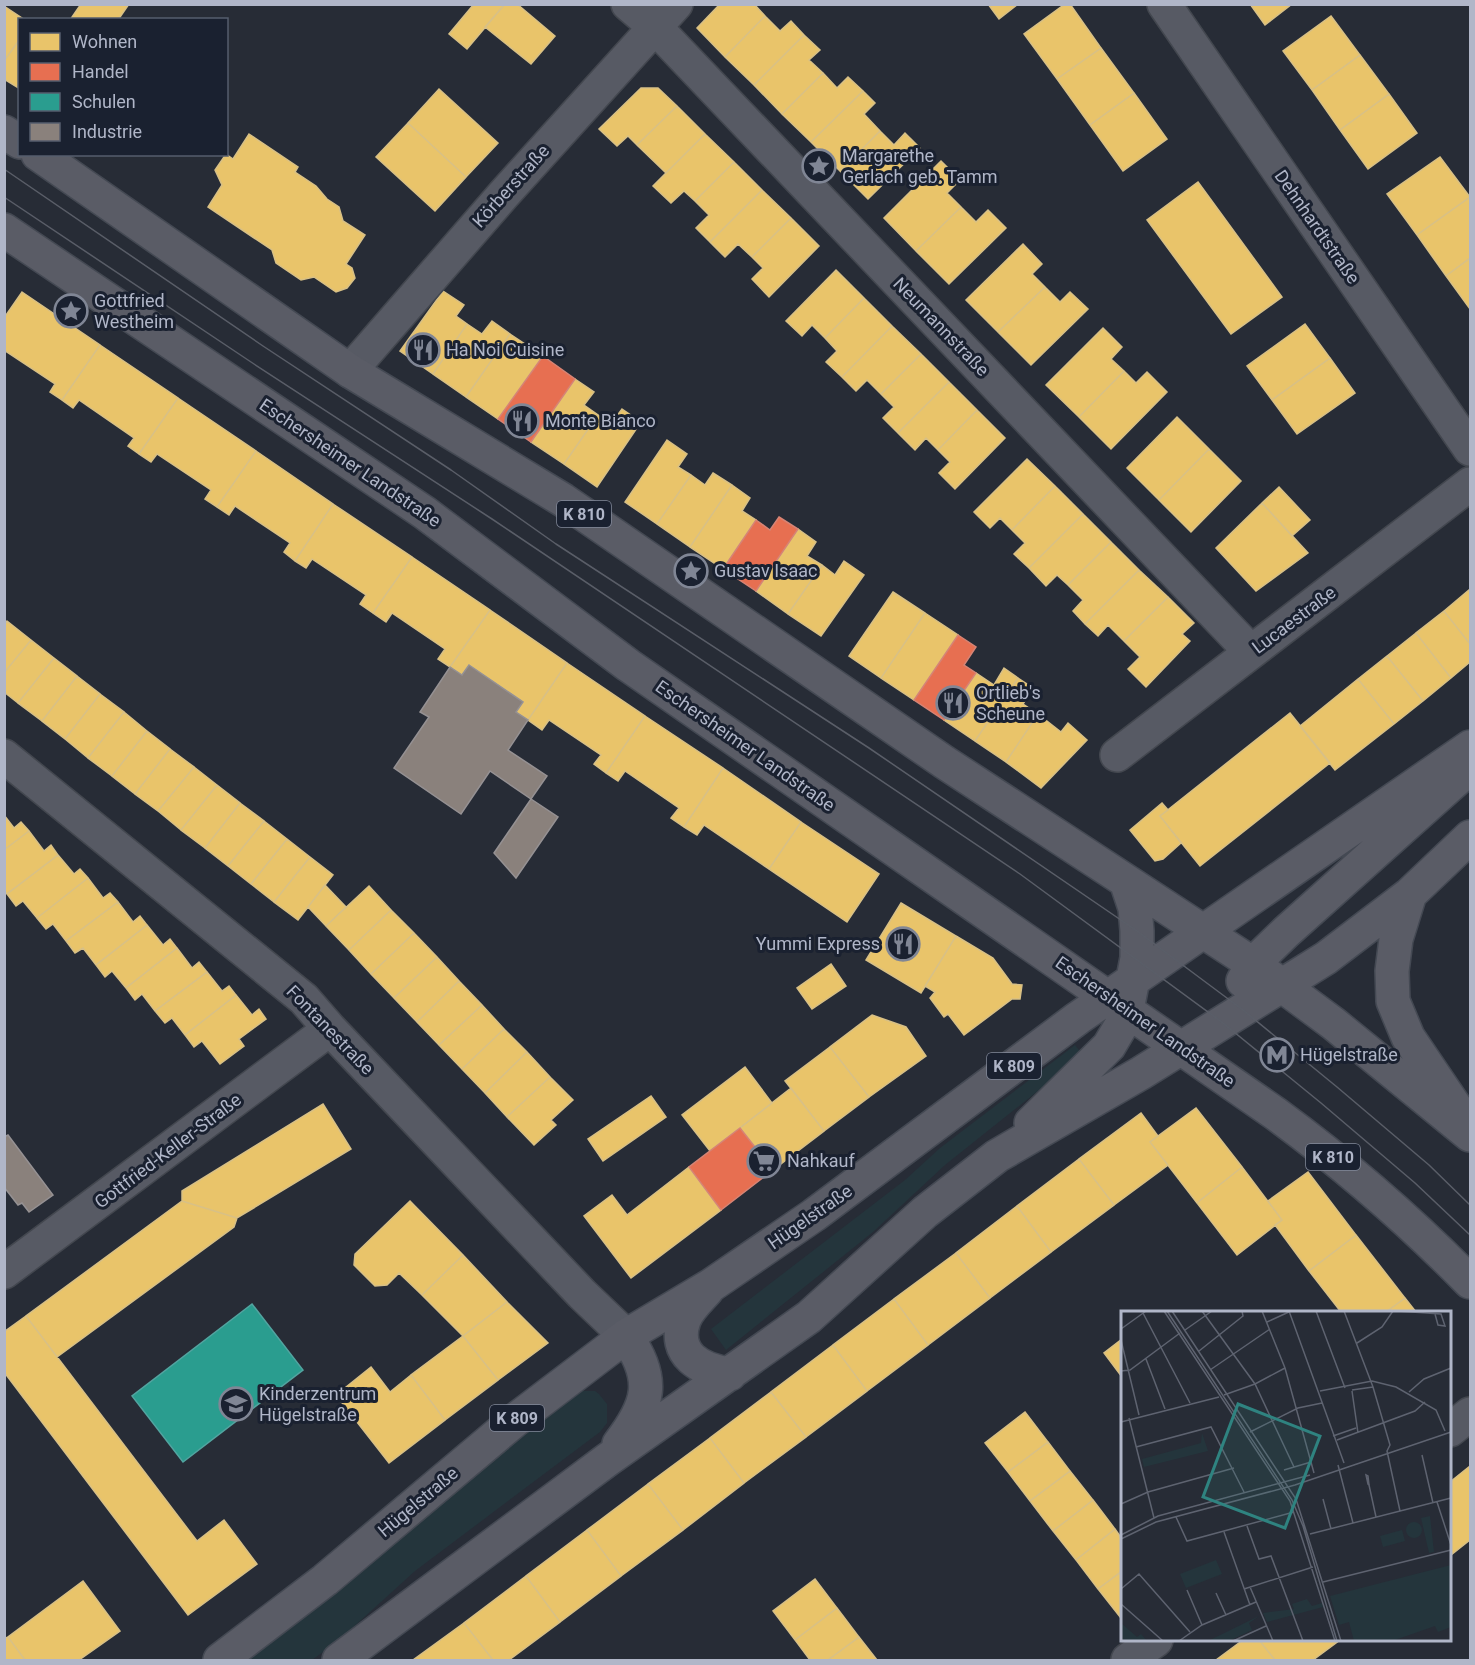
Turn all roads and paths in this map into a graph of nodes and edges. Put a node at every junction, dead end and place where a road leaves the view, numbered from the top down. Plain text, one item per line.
1 (628, 4) edge
2 (1164, 4) edge
3 (666, 16) edge
4 (4, 132) edge
5 (18, 141) edge
6 (41, 156) edge
7 (4, 230) edge
8 (350, 371) junction
9 (1470, 449) edge
10 (1470, 484) edge
11 (1251, 652) junction
12 (1470, 747) edge
13 (1117, 755) dead end
14 (4, 756) edge
15 (1470, 767) edge
16 (1470, 837) edge
17 (1126, 881) junction
18 (1410, 894) junction
19 (1205, 932) junction
20 (1253, 964) junction
21 (1283, 985) junction
22 (1124, 996) junction
23 (1227, 1021) junction
24 (330, 1029) junction
25 (1182, 1048) junction
26 (1234, 1084) junction
27 (1470, 1129) edge
28 (1470, 1135) edge
29 (998, 1156) junction
30 (4, 1272) edge
31 (1470, 1282) edge
32 (710, 1286) junction
33 (626, 1336) junction
34 (730, 1374) junction
35 (1470, 1414) edge
36 (1451, 1428) edge
37 (607, 1460) junction
38 (1155, 1641) edge
39 (220, 1660) edge
40 (339, 1660) edge
41 (1128, 1660) edge

1 - 3 street, Neumannstraße
2 - 9 street, Dehnhardtstraße
3 - 8 street, Körberstraße
3 - 11 street, Neumannstraße
4 - 5 main road
6 - 8 main road, K 810
7 - 22 main road, Eschersheimer Landstraße / K 810
8 - 17 main road, K 810
10 - 11 street, Lucaestraße
11 - 13 street, Lucaestraße
12 - 19 main road, Hügelstraße
14 - 24 street, Fontanestraße
15 - 20 main road
16 - 18 main road
17 - 19 main road, K 810
17 - 22 main road
18 - 21 main road
18 - 27 main road
19 - 20 main road, K 810
19 - 22 main road, Hügelstraße / K 809
20 - 21 main road, K 810
20 - 23 main road
21 - 23 main road
21 - 28 main road, K 810
22 - 25 main road, Eschersheimer Landstraße / K 810
22 - 29 main road
22 - 32 main road, Hügelstraße / K 809
23 - 25 main road
23 - 26 main road
24 - 30 street, Gottfried-Keller-Straße
24 - 33 street, Fontanestraße
25 - 26 main road, Eschersheimer Landstraße / K 810
25 - 29 main road
26 - 31 main road, Eschersheimer Landstraße / K 810
29 - 34 main road
32 - 33 main road, Hügelstraße / K 809
32 - 34 main road
33 - 37 main road
33 - 39 main road, Hügelstraße / K 809
34 - 37 main road
35 - 36 street
37 - 40 main road
38 - 41 street

